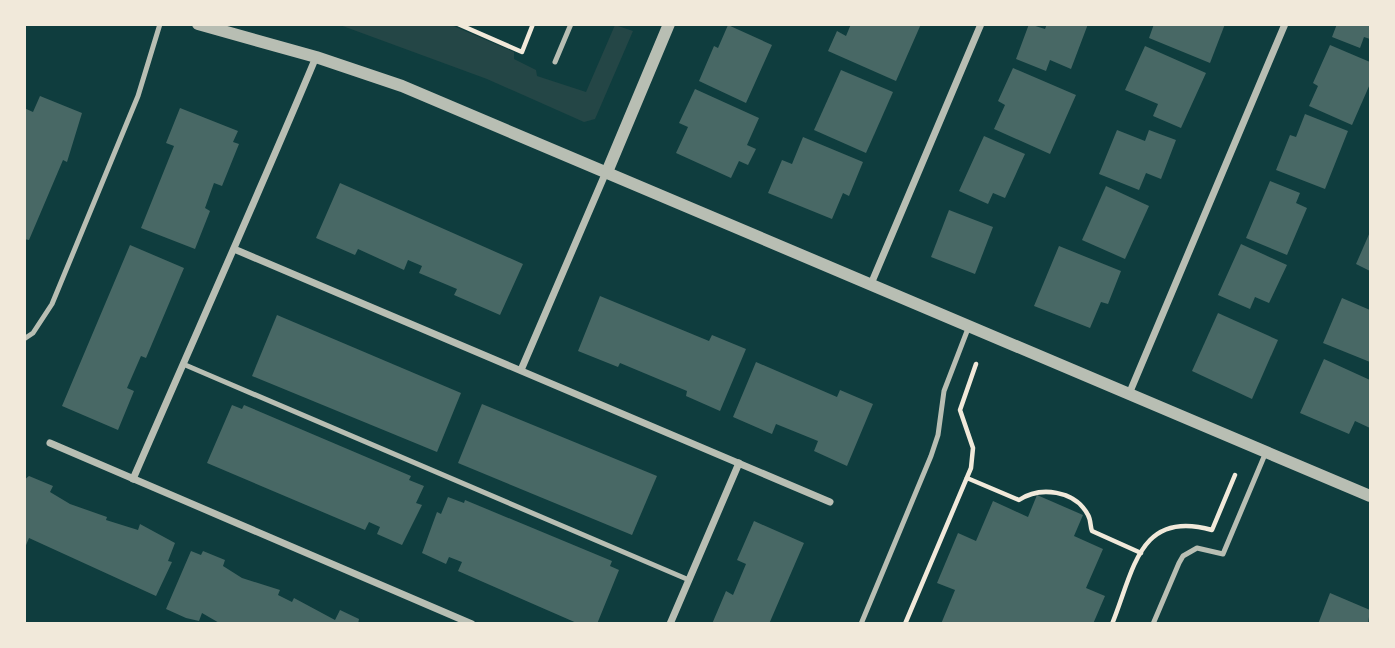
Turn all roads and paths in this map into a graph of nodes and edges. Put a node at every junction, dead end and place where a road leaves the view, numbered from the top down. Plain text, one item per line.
1 (160, 24) edge
2 (198, 24) edge
3 (458, 24) edge
4 (533, 24) edge
5 (571, 24) edge
6 (669, 24) edge
7 (981, 24) edge
8 (1285, 24) edge
9 (316, 57) junction
10 (555, 62) dead end
11 (607, 172) junction
12 (234, 249) junction
13 (871, 284) junction
14 (969, 326) junction
15 (24, 340) edge
16 (976, 363) dead end
17 (183, 364) junction
18 (521, 370) junction
19 (1129, 394) junction
20 (50, 443) dead end
21 (1266, 452) junction
22 (739, 463) junction
23 (1236, 475) dead end
24 (133, 478) junction
25 (967, 478) junction
26 (1370, 496) edge
27 (830, 502) dead end
28 (1142, 553) junction
29 (689, 579) junction
30 (472, 624) edge
31 (670, 624) edge
32 (861, 624) edge
33 (905, 624) edge
34 (1112, 624) edge
35 (1153, 624) edge

1 - 15 lane
2 - 9 street
3 - 4 path
5 - 10 lane
6 - 11 street
7 - 13 street
8 - 19 street
9 - 11 street
9 - 12 street
11 - 13 street
11 - 18 street
12 - 17 street
12 - 18 street
13 - 14 street
14 - 19 street
14 - 32 lane
16 - 25 path
17 - 24 street
17 - 29 lane
18 - 22 street
19 - 21 street
20 - 24 street
21 - 26 street
21 - 35 lane
22 - 27 street
22 - 29 street
23 - 28 path
24 - 30 street
25 - 28 path
25 - 33 path
28 - 34 path
29 - 31 street

